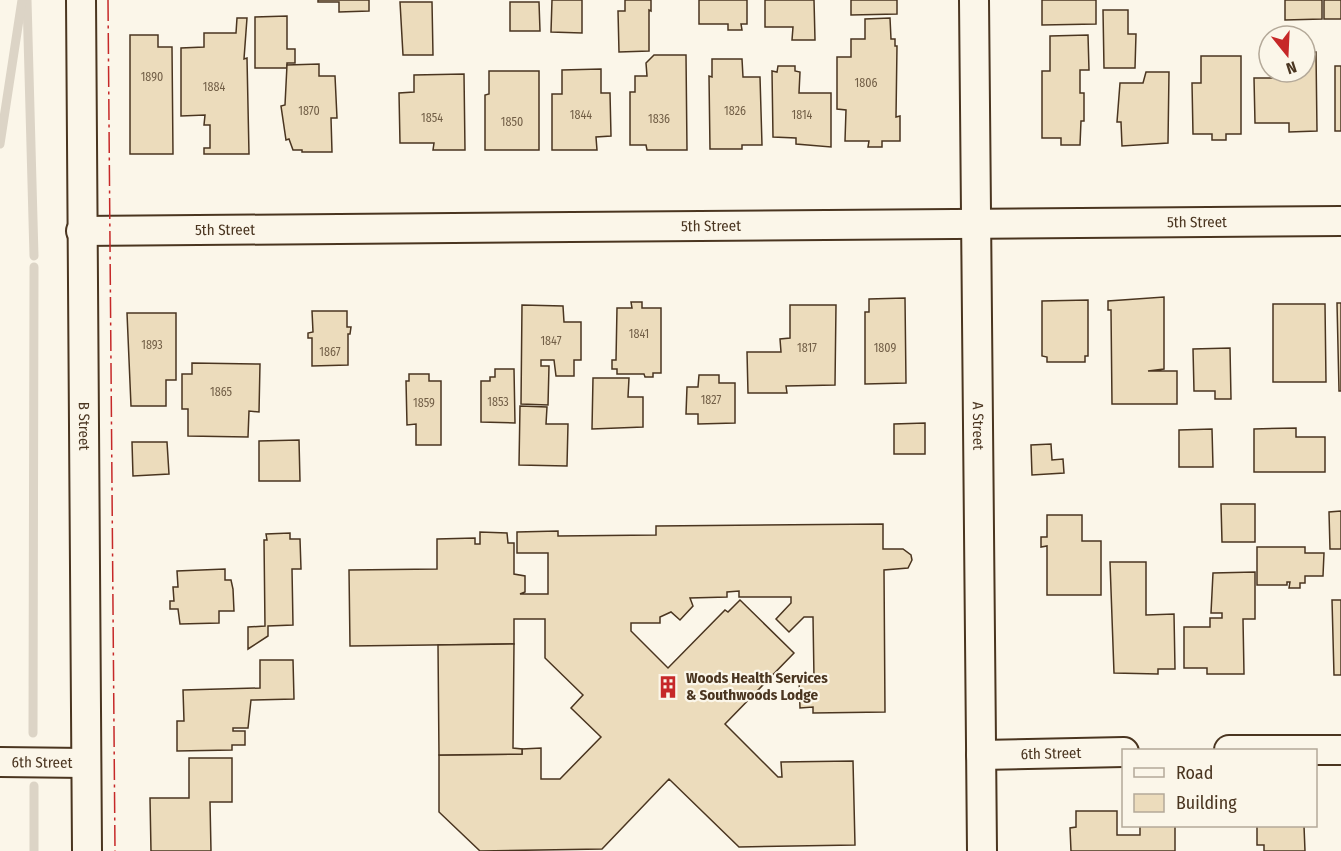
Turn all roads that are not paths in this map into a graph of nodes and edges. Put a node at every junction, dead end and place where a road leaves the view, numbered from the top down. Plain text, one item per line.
1 (81, 0) edge
2 (974, 0) edge
3 (1341, 221) edge
4 (976, 225) junction
5 (81, 231) junction
6 (1317, 750) edge
7 (1341, 750) edge
8 (1122, 752) edge
9 (981, 755) junction
10 (0, 762) edge
11 (85, 763) junction
12 (87, 851) edge
13 (982, 851) edge

1 - 5 street, B Street
2 - 4 street, A Street
3 - 4 street, 5th Street
4 - 5 street, 5th Street
4 - 9 street, A Street
5 - 11 street, B Street
6 - 7 street
8 - 9 street, 6th Street
9 - 13 street, A Street
10 - 11 street, 6th Street
11 - 12 street, B Street

